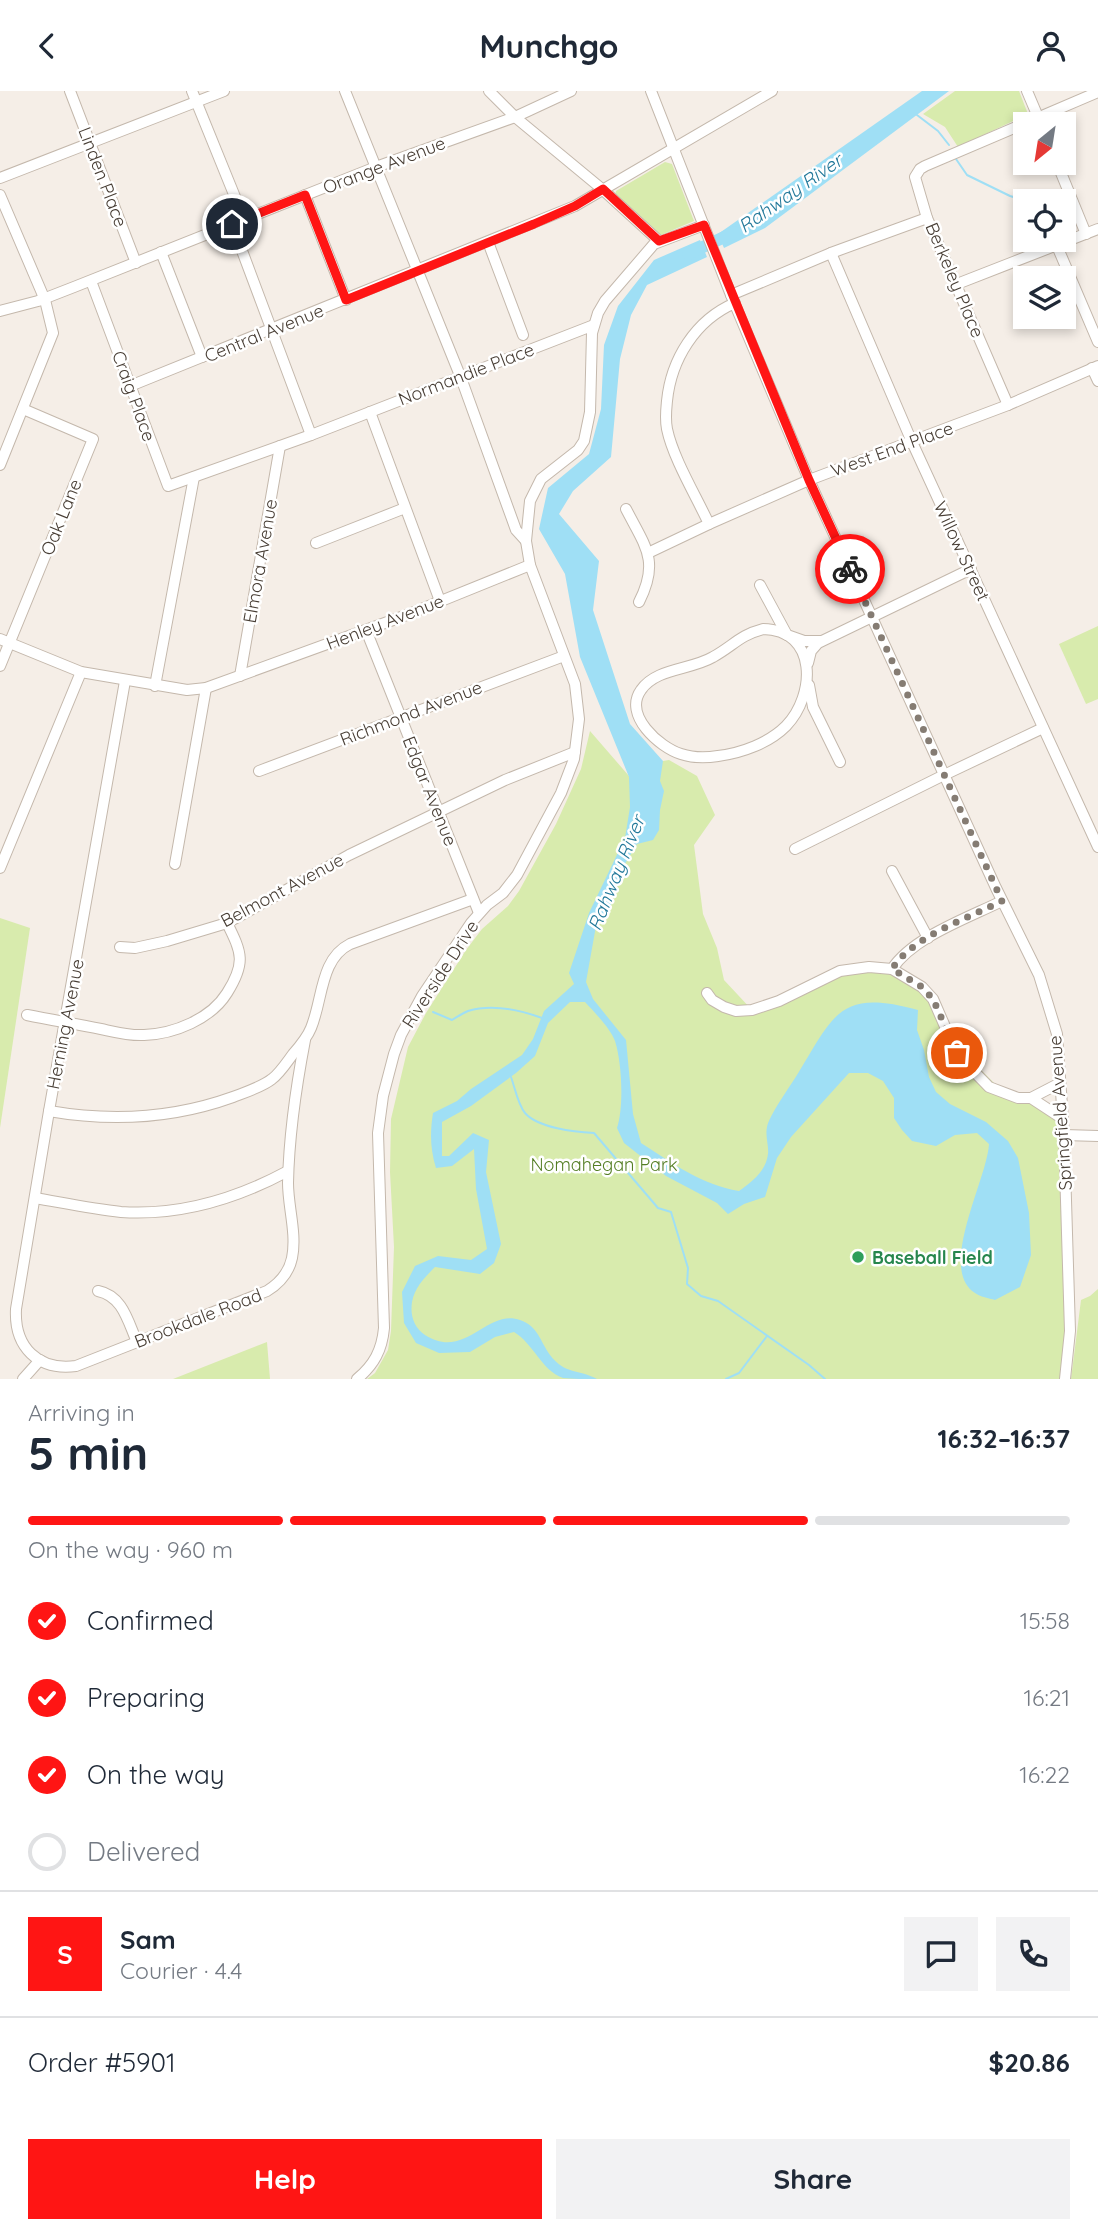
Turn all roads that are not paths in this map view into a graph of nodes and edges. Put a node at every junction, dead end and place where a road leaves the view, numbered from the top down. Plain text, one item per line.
1 (70, 91) edge
2 (192, 91) edge
3 (224, 91) edge
4 (345, 91) edge
5 (489, 91) edge
6 (571, 91) edge
7 (651, 91) edge
8 (772, 91) edge
9 (1027, 91) edge
10 (1098, 92) edge
11 (197, 101) junction
12 (1035, 112) edge
13 (1057, 112) edge
14 (515, 117) junction
15 (1013, 131) edge
16 (90, 143) junction
17 (674, 149) junction
18 (376, 167) junction
19 (1062, 175) edge
20 (0, 178) edge
21 (603, 189) junction
22 (0, 195) edge
23 (305, 195) junction
24 (927, 218) junction
25 (244, 219) junction
26 (232, 224) junction
27 (704, 225) junction
28 (1098, 229) edge
29 (1086, 234) junction
30 (1076, 238) edge
31 (659, 241) junction
32 (488, 242) junction
33 (161, 252) junction
34 (1041, 252) edge
35 (1060, 252) edge
36 (831, 253) junction
37 (136, 263) junction
38 (418, 271) junction
39 (91, 281) junction
40 (957, 284) junction
41 (44, 298) junction
42 (733, 299) junction
43 (346, 300) junction
44 (0, 311) edge
45 (594, 325) junction
46 (272, 329) junction
47 (523, 335) dead end
48 (1098, 342) edge
49 (202, 357) junction
50 (1095, 367) edge
51 (460, 376) junction
52 (1098, 381) edge
53 (130, 386) junction
54 (1007, 405) junction
55 (23, 409) junction
56 (370, 412) junction
57 (311, 435) junction
58 (912, 442) junction
59 (280, 446) junction
60 (0, 465) edge
61 (194, 477) junction
62 (809, 480) junction
63 (405, 508) junction
64 (626, 509) dead end
65 (709, 524) junction
66 (526, 541) junction
67 (316, 543) dead end
68 (648, 553) junction
69 (530, 565) junction
70 (971, 569) junction
71 (760, 585) dead end
72 (440, 601) junction
73 (639, 602) dead end
74 (873, 617) junction
75 (366, 630) junction
76 (787, 635) junction
77 (5, 641) edge
78 (821, 641) junction
79 (564, 656) junction
80 (0, 666) edge
81 (808, 666) junction
82 (81, 672) junction
83 (240, 676) junction
84 (125, 681) junction
85 (155, 686) junction
86 (206, 688) junction
87 (400, 717) junction
88 (1043, 728) junction
89 (575, 752) junction
90 (840, 762) dead end
91 (258, 771) dead end
92 (944, 775) junction
93 (438, 812) junction
94 (1098, 847) edge
95 (795, 849) dead end
96 (175, 864) dead end
97 (0, 868) edge
98 (892, 871) dead end
99 (472, 899) junction
100 (1002, 901) junction
101 (479, 913) junction
102 (228, 923) junction
103 (928, 938) junction
104 (120, 947) dead end
105 (892, 969) junction
106 (707, 993) dead end
107 (27, 1015) dead end
108 (65, 1023) junction
109 (305, 1039) junction
110 (1060, 1083) junction
111 (1031, 1098) junction
112 (49, 1111) junction
113 (1063, 1119) junction
114 (1064, 1135) junction
115 (1098, 1136) edge
116 (288, 1171) junction
117 (35, 1198) junction
118 (98, 1291) dead end
119 (137, 1342) junction
120 (40, 1360) junction
121 (23, 1379) edge
122 (357, 1379) edge
123 (1065, 1379) edge

1 - 16 street, Linden Place
2 - 11 street
3 - 11 street
4 - 18 street
5 - 14 street
6 - 14 street, Orange Avenue
7 - 17 street, Springfield Avenue
8 - 17 street, Central Avenue
9 - 12 street
10 - 13 street
11 - 16 street
11 - 25 street
14 - 18 street, Orange Avenue
14 - 21 street
15 - 24 street, Berkeley Place
16 - 20 street
16 - 37 street, Linden Place
17 - 21 street, Central Avenue
17 - 27 street, Springfield Avenue
18 - 23 street, Orange Avenue
18 - 38 street
19 - 29 street
21 - 31 street
21 - 32 street, Central Avenue
22 - 41 street
23 - 25 street, Orange Avenue
23 - 43 street
24 - 36 street
24 - 40 street, Berkeley Place
25 - 26 street, Orange Avenue
26 - 33 street, Orange Avenue
26 - 46 street
27 - 31 street
27 - 42 street, Springfield Avenue
28 - 29 street
29 - 30 street
31 - 45 street
32 - 38 street, Central Avenue
32 - 47 street
33 - 37 street, Orange Avenue
33 - 49 street
34 - 40 street
35 - 48 street
36 - 42 street
36 - 58 street, Willow Street
37 - 39 street, Orange Avenue
38 - 43 street, Central Avenue
38 - 51 street
39 - 41 street, Orange Avenue
39 - 53 street, Craig Place
40 - 54 street, Berkeley Place
41 - 44 street, Orange Avenue
41 - 55 street
42 - 62 street, Springfield Avenue
42 - 65 street
43 - 46 street, Central Avenue
45 - 51 street, Normandie Place
45 - 66 street, Riverside Drive
46 - 49 street, Central Avenue
46 - 57 street
49 - 53 street, Central Avenue
50 - 52 street
50 - 54 street, West End Place
51 - 56 street, Normandie Place
51 - 66 street
53 - 61 street, Craig Place
54 - 58 street, West End Place
55 - 60 street
55 - 77 street, Oak Lane
56 - 57 street, Normandie Place
56 - 63 street
57 - 59 street, Normandie Place
58 - 62 street, West End Place
58 - 70 street, Willow Street
59 - 61 street, Normandie Place
59 - 83 street, Elmora Avenue
61 - 85 street
62 - 65 street, West End Place
62 - 74 street, Springfield Avenue
63 - 67 street
63 - 72 street
64 - 68 street
65 - 68 street, West End Place
66 - 69 street, Riverside Drive
68 - 73 street
69 - 72 street, Henley Avenue
69 - 79 street, Riverside Drive
70 - 74 street
70 - 88 street, Willow Street
71 - 76 street
72 - 75 street, Henley Avenue
74 - 78 street
74 - 92 street, Springfield Avenue
75 - 83 street, Henley Avenue
75 - 87 street, Edgar Avenue
76 - 78 street
76 - 81 street
76 - 81 street
77 - 80 street, Oak Lane
77 - 82 street, Henley Avenue
78 - 81 street
79 - 87 street, Richmond Avenue
79 - 89 street, Riverside Drive
81 - 90 street
82 - 84 street, Henley Avenue
82 - 97 street
83 - 86 street, Henley Avenue
84 - 85 street, Henley Avenue
84 - 108 street, Herning Avenue
85 - 86 street, Henley Avenue
86 - 96 street
87 - 91 street, Richmond Avenue
87 - 93 street, Edgar Avenue
88 - 92 street
88 - 94 street, Willow Street
89 - 93 street, Belmont Avenue
89 - 101 street, Riverside Drive
92 - 95 street
92 - 100 street, Springfield Avenue
93 - 99 street, Edgar Avenue
93 - 102 street, Belmont Avenue
98 - 103 street
99 - 101 street, Edgar Avenue
99 - 109 street
100 - 103 street
100 - 110 street, Springfield Avenue
101 - 122 street, Riverside Drive
102 - 104 street, Belmont Avenue
102 - 108 street
103 - 105 street
105 - 106 street
105 - 111 street
107 - 108 street
108 - 112 street, Herning Avenue
109 - 112 street
109 - 116 street, Brookdale Road
110 - 111 street
110 - 113 street, Springfield Avenue
111 - 113 street
112 - 117 street, Herning Avenue
113 - 114 street, Springfield Avenue
114 - 115 street
114 - 123 street, Springfield Avenue
116 - 117 street
116 - 119 street, Brookdale Road
117 - 120 street, Herning Avenue
118 - 119 street
119 - 120 street, Brookdale Road
120 - 121 street

